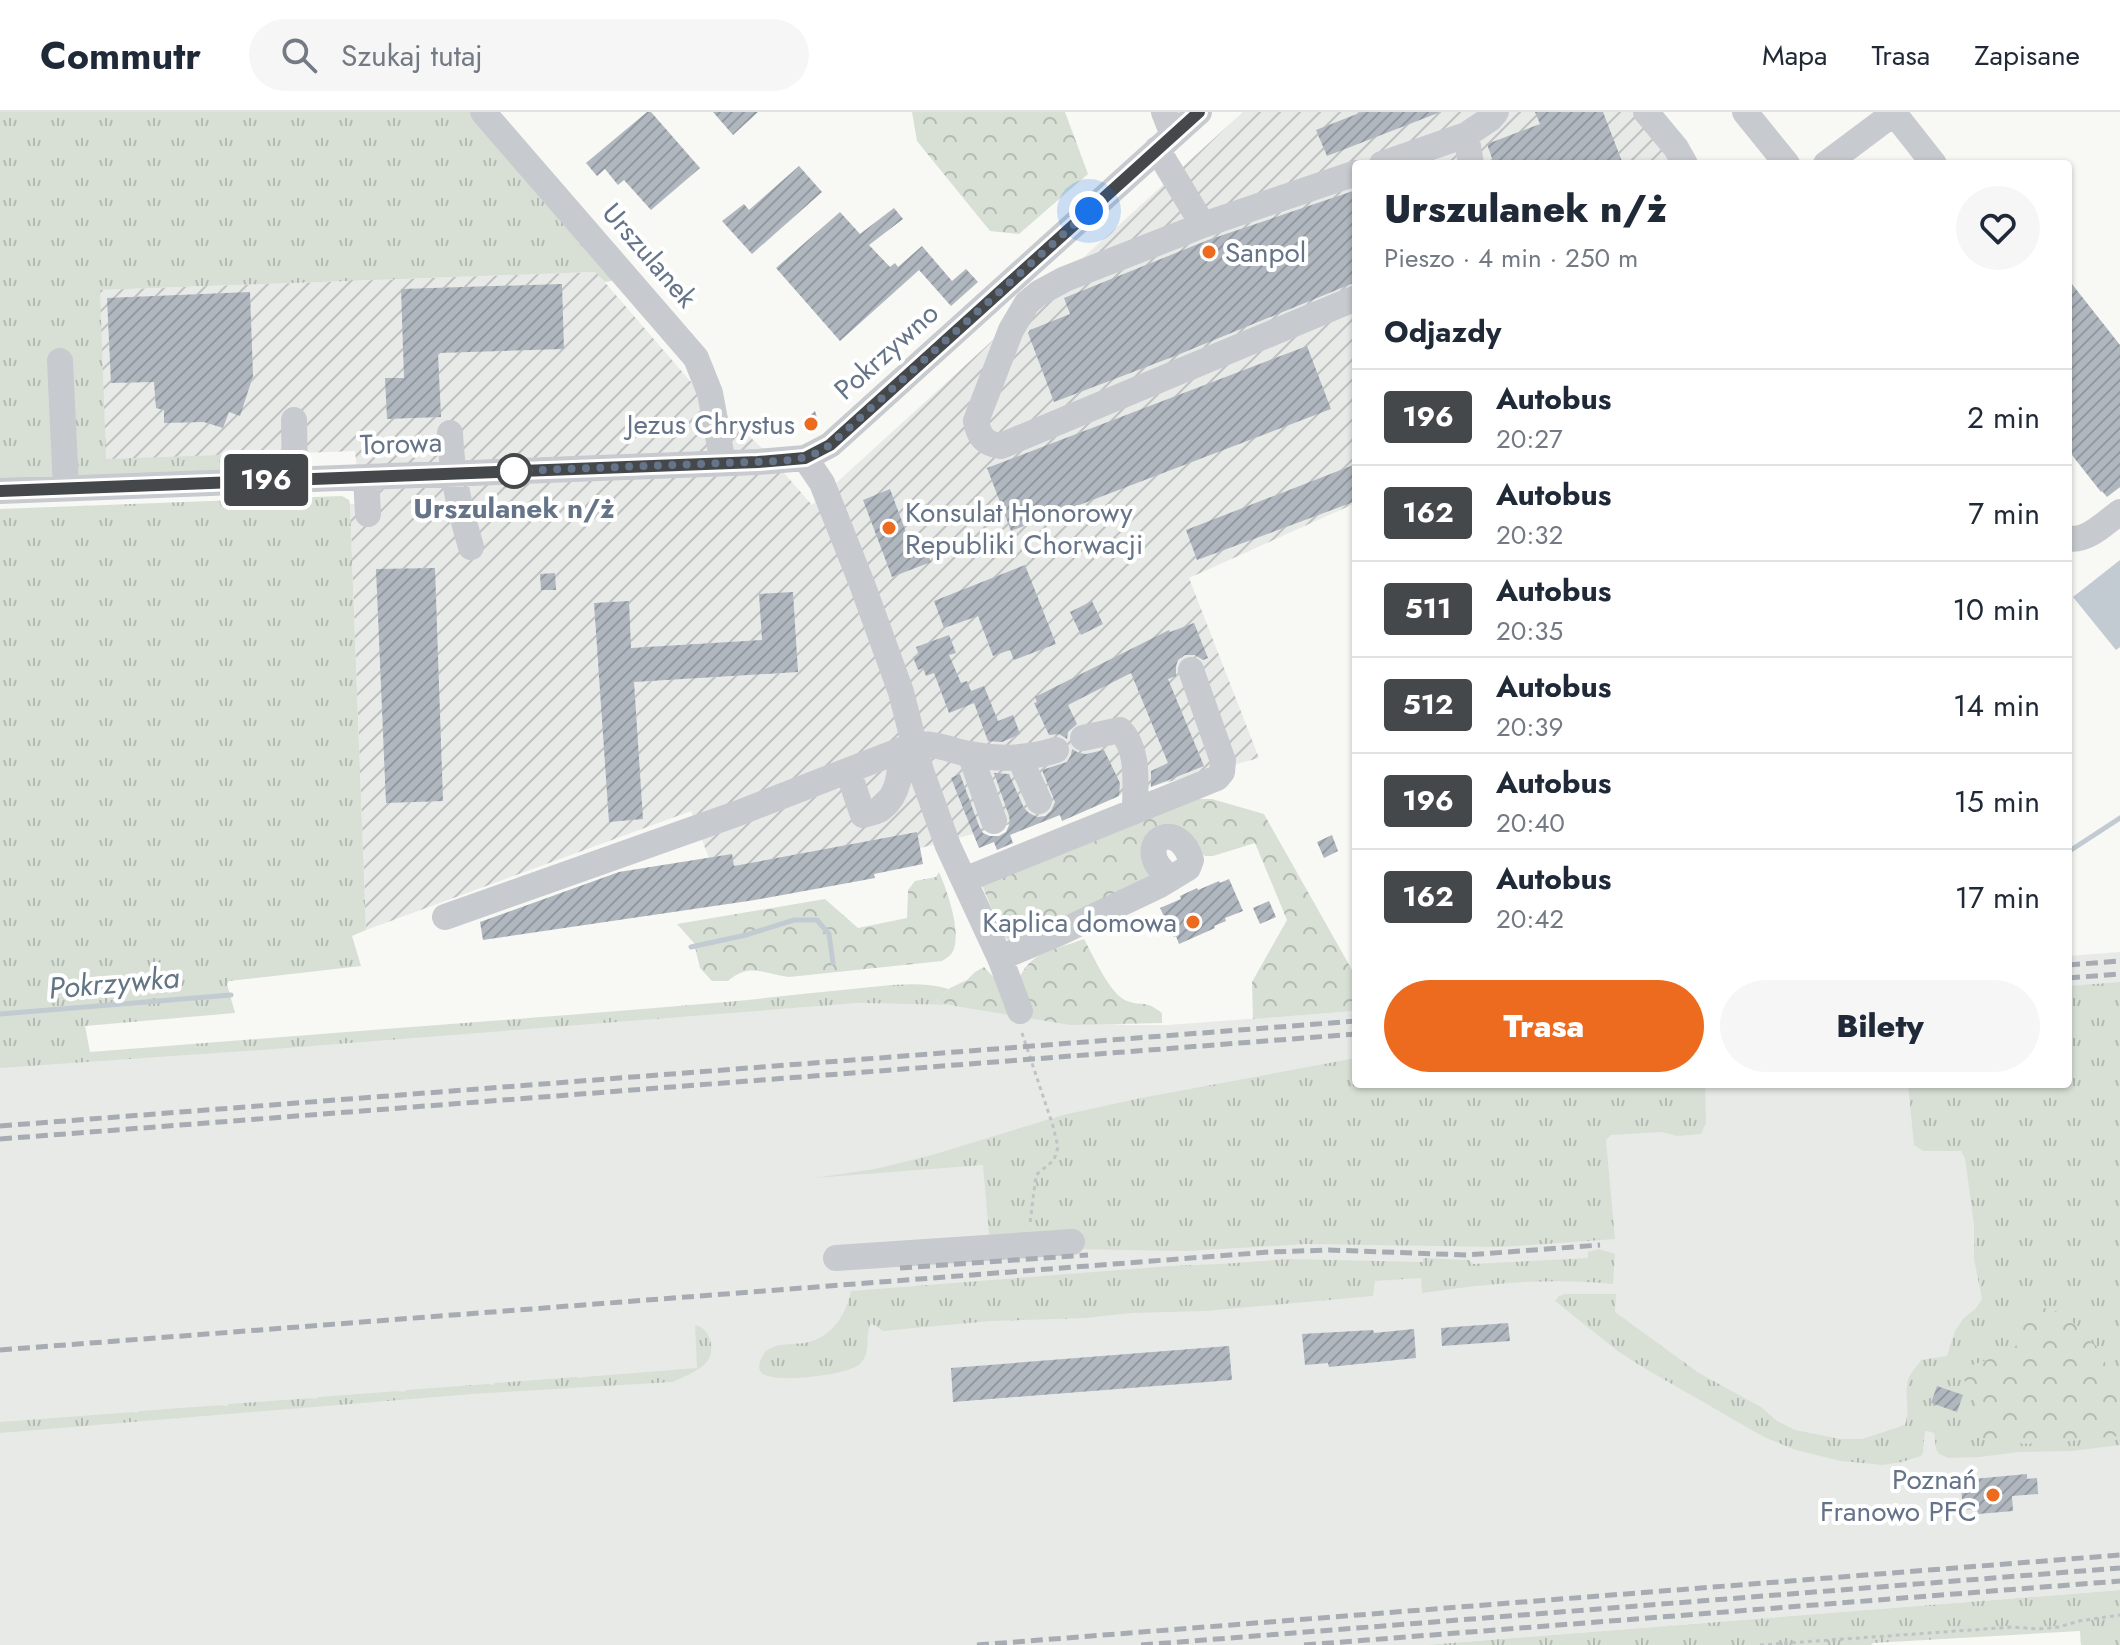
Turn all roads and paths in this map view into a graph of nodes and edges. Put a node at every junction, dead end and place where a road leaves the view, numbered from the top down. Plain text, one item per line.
1 (483, 112) edge
2 (1199, 112) edge
3 (1496, 112) edge
4 (1646, 112) edge
5 (1745, 112) edge
6 (1894, 112) edge
7 (1165, 132) edge
8 (1466, 135) junction
9 (1394, 160) edge
10 (1470, 160) edge
11 (1683, 160) edge
12 (1784, 160) edge
13 (1831, 160) edge
14 (1931, 160) edge
15 (1352, 174) edge
16 (1203, 225) junction
17 (1352, 300) edge
18 (60, 361) dead end
19 (294, 420) dead end
20 (450, 433) dead end
21 (805, 458) junction
22 (723, 463) junction
23 (452, 473) junction
24 (366, 477) junction
25 (295, 479) junction
26 (66, 488) junction
27 (0, 491) edge
28 (2120, 512) edge
29 (368, 514) dead end
30 (2072, 540) edge
31 (471, 547) dead end
32 (1191, 670) dead end
33 (1083, 738) dead end
34 (908, 748) junction
35 (1056, 750) dead end
36 (970, 754) junction
37 (1020, 759) junction
38 (848, 771) junction
39 (1039, 801) dead end
40 (1135, 811) junction
41 (994, 821) dead end
42 (1170, 879) dead end
43 (964, 880) junction
44 (445, 917) dead end
45 (1000, 958) junction
46 (1019, 1018) joint
47 (1072, 1242) dead end
48 (1027, 1245) junction
49 (836, 1258) dead end
50 (2120, 1615) edge
51 (1760, 1645) edge

1 - 22 street, Urszulanek
2 - 7 street, Pokrzywno
3 - 8 street
4 - 11 street
5 - 12 street
6 - 13 street
6 - 14 street
7 - 16 street
7 - 21 street, Pokrzywno
8 - 9 street
8 - 10 street
15 - 16 street
16 - 17 street
18 - 26 street
19 - 25 street
20 - 23 street
21 - 22 street, Torowa
21 - 34 street
22 - 23 street, Torowa
23 - 24 street, Torowa
23 - 31 street
24 - 25 street, Torowa
24 - 29 street
25 - 26 street, Torowa
26 - 27 street, Torowa
28 - 30 street
32 - 40 street
33 - 40 street
34 - 36 street
34 - 38 street
34 - 38 street
34 - 43 street
35 - 37 street
36 - 37 street
36 - 41 street
37 - 39 street
38 - 44 street
40 - 43 street
42 - 45 street
43 - 45 street
45 - 46 street
46 - 48 path
47 - 48 street
48 - 49 street
50 - 51 path

